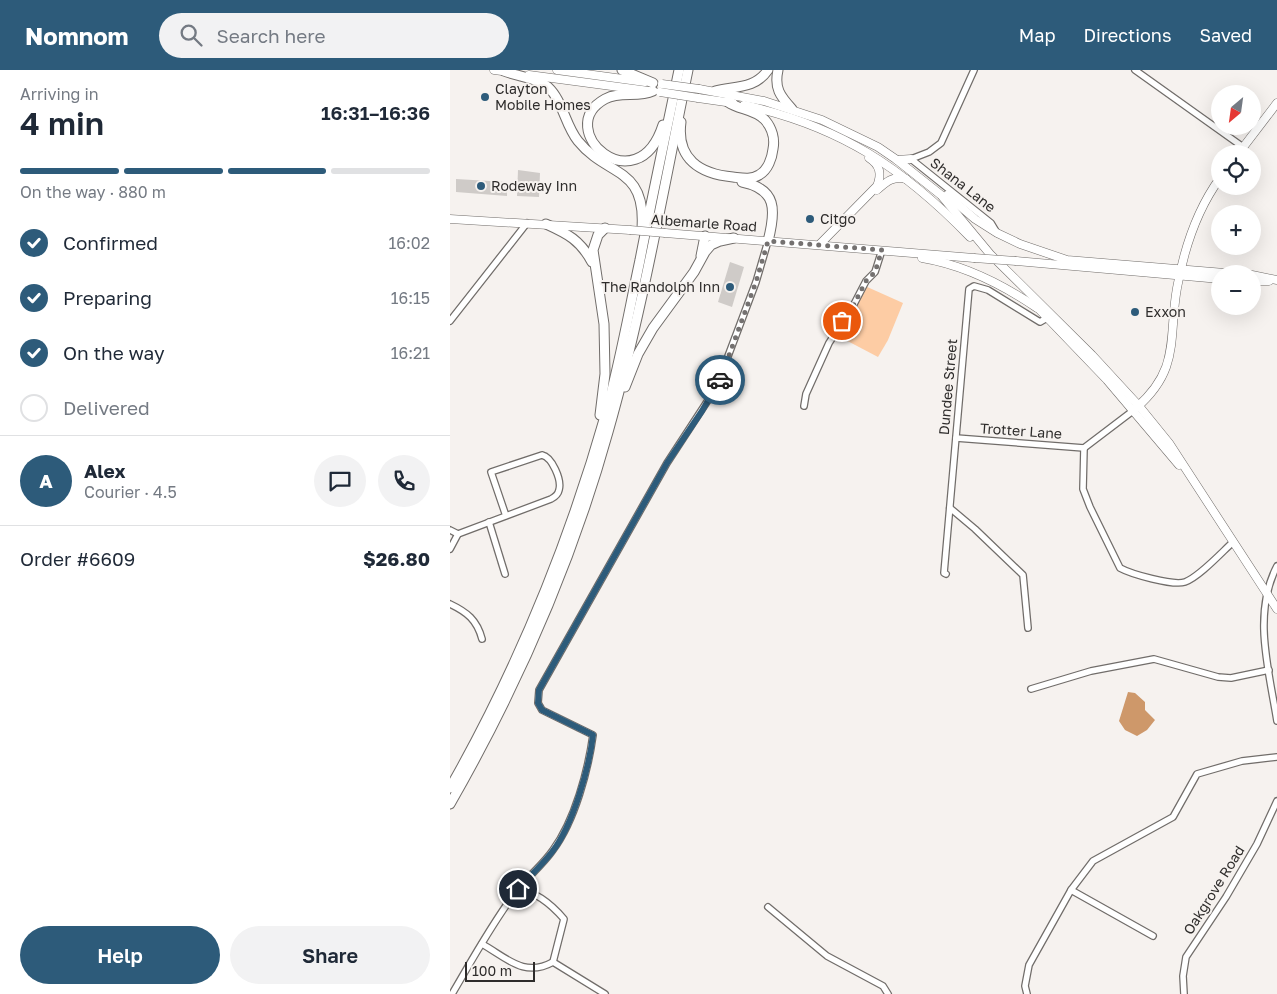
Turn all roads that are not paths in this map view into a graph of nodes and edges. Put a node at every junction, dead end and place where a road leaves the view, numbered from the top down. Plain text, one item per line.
1 (494, 70) edge
2 (558, 70) edge
3 (622, 70) edge
4 (679, 70) edge
5 (688, 70) edge
6 (768, 70) edge
7 (778, 70) edge
8 (974, 70) edge
9 (1136, 70) edge
10 (504, 71) junction
11 (657, 88) junction
12 (715, 91) junction
13 (728, 102) junction
14 (1277, 102) edge
15 (676, 104) junction
16 (792, 109) junction
17 (855, 145) junction
18 (1242, 145) edge
19 (1244, 145) edge
20 (929, 152) junction
21 (911, 159) junction
22 (897, 160) junction
23 (925, 170) junction
24 (726, 177) junction
25 (913, 178) junction
26 (1211, 193) edge
27 (868, 197) junction
28 (450, 219) edge
29 (526, 223) junction
30 (546, 224) junction
31 (605, 228) junction
32 (965, 228) junction
33 (997, 233) junction
34 (704, 236) junction
35 (734, 238) junction
36 (768, 241) junction
37 (820, 244) junction
38 (882, 250) junction
39 (904, 252) junction
40 (640, 258) junction
41 (700, 261) junction
42 (1076, 262) junction
43 (1046, 263) junction
44 (594, 267) junction
45 (1180, 272) junction
46 (1211, 273) edge
47 (1211, 277) edge
48 (1261, 277) edge
49 (1277, 280) edge
50 (1261, 281) edge
51 (1039, 309) junction
52 (1047, 318) junction
53 (450, 321) edge
54 (804, 406) dead end
55 (1136, 408) junction
56 (608, 434) junction
57 (956, 438) junction
58 (596, 447) junction
59 (1084, 448) junction
60 (950, 508) junction
61 (506, 516) junction
62 (489, 522) junction
63 (450, 530) edge
64 (458, 534) junction
65 (1233, 542) junction
66 (450, 549) edge
67 (1277, 566) edge
68 (505, 574) dead end
69 (946, 574) dead end
70 (1266, 592) junction
71 (450, 604) edge
72 (1277, 609) edge
73 (1028, 628) dead end
74 (482, 639) dead end
75 (1269, 670) junction
76 (1031, 688) dead end
77 (1277, 721) edge
78 (1277, 757) edge
79 (450, 788) edge
80 (1277, 801) edge
81 (450, 804) edge
82 (518, 889) junction
83 (1071, 890) junction
84 (768, 907) dead end
85 (1153, 936) dead end
86 (482, 944) junction
87 (553, 962) junction
88 (452, 994) edge
89 (605, 994) edge
90 (888, 994) edge
91 (1027, 994) edge
92 (1184, 994) edge

1 - 10 main road
2 - 11 main road
3 - 11 highway
4 - 15 highway
5 - 15 highway
6 - 12 highway
7 - 16 highway
8 - 20 street
9 - 18 street
10 - 11 main road
10 - 40 highway
11 - 12 main road, bridge
11 - 13 main road, bridge
11 - 15 highway
12 - 16 main road
13 - 17 main road
13 - 24 highway
14 - 19 main road
15 - 24 highway
15 - 40 highway
15 - 56 highway
16 - 22 main road
17 - 25 main road
17 - 27 main road
20 - 21 street
20 - 23 street
21 - 22 main road
21 - 23 street, Shana Lane
22 - 25 main road
23 - 33 street, Shana Lane
24 - 36 highway
25 - 27 main road
25 - 32 main road
25 - 33 main road
26 - 45 main road
27 - 37 main road
28 - 29 main road, Albemarle Road
29 - 30 main road, Albemarle Road
29 - 53 street
30 - 31 main road, Albemarle Road
30 - 44 highway
31 - 34 main road, Albemarle Road, bridge
31 - 44 highway
32 - 51 main road
32 - 55 main road
33 - 42 main road
34 - 35 main road, Albemarle Road
34 - 41 highway
35 - 36 main road, Albemarle Road
35 - 41 highway
36 - 37 main road, Albemarle Road
36 - 82 street
37 - 38 main road, Albemarle Road
38 - 39 main road, Albemarle Road
38 - 54 street
39 - 43 main road, Albemarle Road, bridge
39 - 51 main road
40 - 58 highway
41 - 56 highway
42 - 43 main road, Albemarle Road
42 - 45 main road
43 - 45 main road, Albemarle Road
44 - 58 highway
45 - 46 main road
45 - 47 main road
45 - 55 main road
48 - 49 main road
49 - 50 main road
51 - 52 main road
52 - 55 main road
52 - 57 street, Dundee Street
55 - 59 street
55 - 65 main road
56 - 81 highway
57 - 59 street, Trotter Lane
57 - 60 street, Dundee Street
58 - 79 highway
59 - 65 street
60 - 69 street, Dundee Street
60 - 73 street
61 - 61 street
61 - 62 street
62 - 64 street
62 - 68 street
63 - 64 street
64 - 66 street
65 - 70 main road
67 - 70 street
70 - 72 main road
70 - 75 street
71 - 74 street
75 - 76 street
75 - 77 street
78 - 83 street
80 - 92 street, Oakgrove Road
82 - 86 street
82 - 87 street
83 - 85 street
83 - 91 street
84 - 90 street
86 - 87 street
86 - 88 street
87 - 89 street

